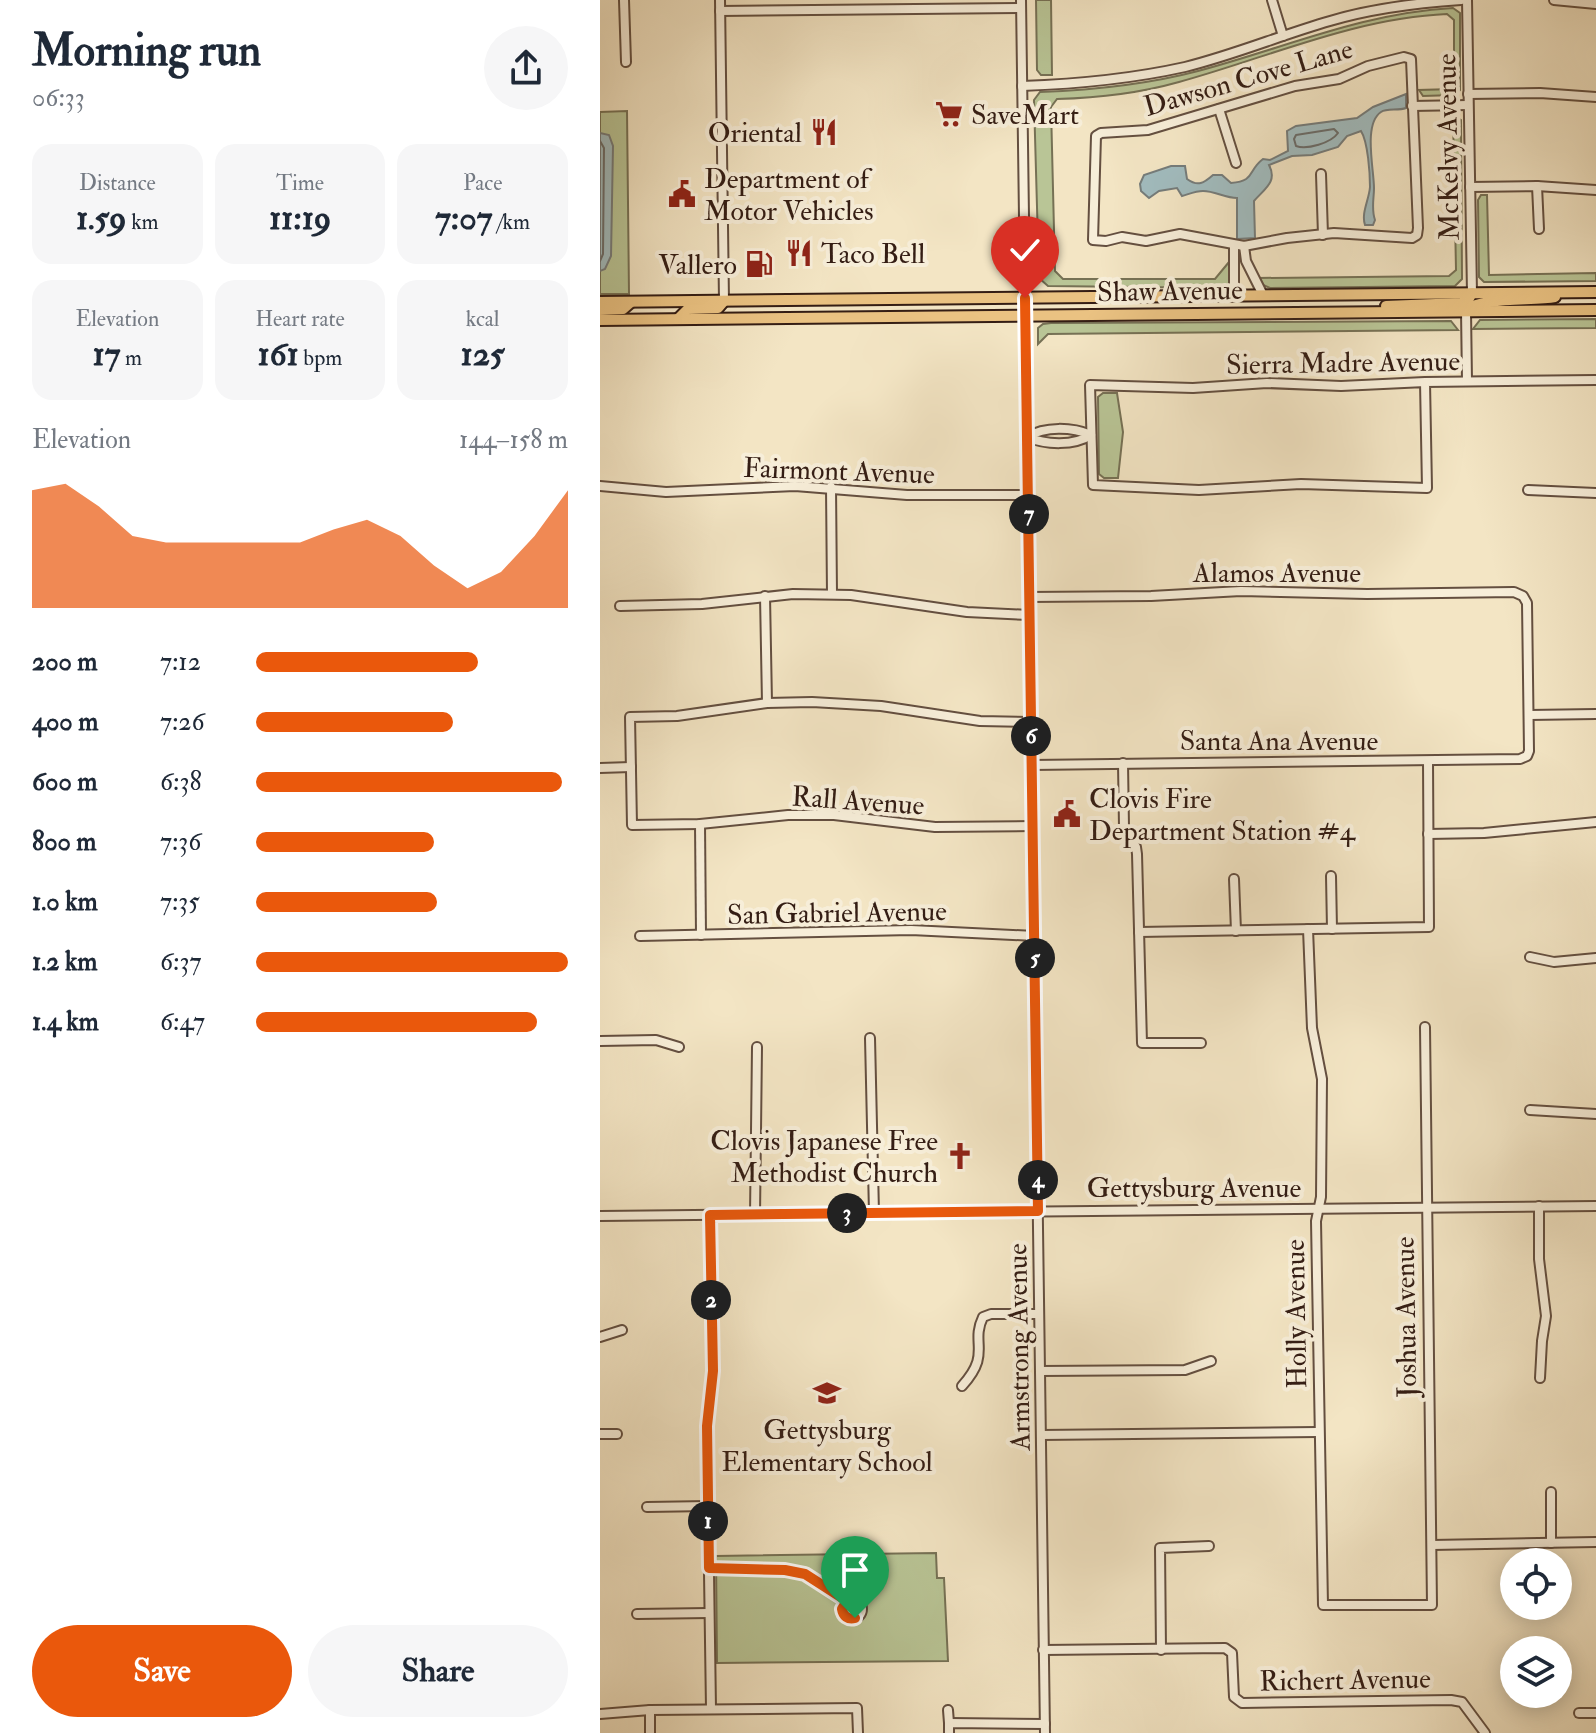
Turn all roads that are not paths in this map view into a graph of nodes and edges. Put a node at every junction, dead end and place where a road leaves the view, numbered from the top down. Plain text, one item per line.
1 (624, 0) edge
2 (720, 0) edge
3 (1272, 0) edge
4 (1464, 0) edge
5 (1554, 0) edge
6 (921, 4) edge
7 (1021, 4) edge
8 (1596, 4) edge
9 (720, 11) junction
10 (1283, 36) junction
11 (626, 62) dead end
12 (1022, 86) junction
13 (1468, 94) junction
14 (1596, 97) edge
15 (1468, 105) junction
16 (1412, 106) junction
17 (1219, 109) junction
18 (1236, 163) dead end
19 (1321, 174) dead end
20 (1537, 186) junction
21 (1470, 187) junction
22 (1596, 190) edge
23 (1539, 229) dead end
24 (1323, 235) junction
25 (1234, 246) junction
26 (1244, 246) junction
27 (1577, 292) junction
28 (1596, 292) edge
29 (1472, 293) junction
30 (1234, 295) junction
31 (1263, 295) junction
32 (1025, 298) junction
33 (724, 301) junction
34 (600, 302) edge
35 (631, 302) junction
36 (600, 310) edge
37 (1596, 310) edge
38 (1466, 311) junction
39 (1360, 312) junction
40 (1025, 316) junction
41 (678, 319) junction
42 (600, 320) edge
43 (1596, 380) edge
44 (1467, 381) junction
45 (1425, 382) junction
46 (1091, 435) junction
47 (1027, 437) junction
48 (600, 486) edge
49 (831, 487) junction
50 (1528, 490) dead end
51 (1596, 493) edge
52 (1028, 495) junction
53 (832, 594) junction
54 (765, 596) junction
55 (1029, 597) junction
56 (620, 606) dead end
57 (1029, 615) junction
58 (767, 703) junction
59 (1596, 714) edge
60 (1529, 715) junction
61 (1031, 722) junction
62 (1428, 761) junction
63 (1123, 763) junction
64 (1032, 765) junction
65 (631, 767) junction
66 (600, 768) edge
67 (1596, 822) edge
68 (700, 824) junction
69 (1034, 826) junction
70 (1428, 834) junction
71 (1331, 876) dead end
72 (1234, 879) dead end
73 (1308, 929) junction
74 (1332, 929) junction
75 (1236, 931) junction
76 (1139, 932) junction
77 (701, 935) junction
78 (640, 936) dead end
79 (1035, 936) junction
80 (1530, 957) dead end
81 (1596, 958) edge
82 (1425, 1027) dead end
83 (870, 1038) dead end
84 (600, 1041) edge
85 (1201, 1043) dead end
86 (679, 1047) dead end
87 (757, 1047) dead end
88 (1530, 1110) dead end
89 (1596, 1114) edge
90 (1539, 1206) junction
91 (1596, 1206) edge
92 (1427, 1207) junction
93 (1318, 1209) junction
94 (1038, 1211) junction
95 (874, 1213) junction
96 (710, 1215) junction
97 (755, 1215) junction
98 (600, 1216) edge
99 (1039, 1314) junction
100 (622, 1330) dead end
101 (600, 1337) edge
102 (1211, 1361) dead end
103 (1040, 1371) junction
104 (1540, 1378) dead end
105 (962, 1386) dead end
106 (1318, 1432) junction
107 (600, 1434) edge
108 (617, 1434) dead end
109 (1041, 1435) junction
110 (1551, 1492) dead end
111 (708, 1506) junction
112 (647, 1507) dead end
113 (1596, 1542) edge
114 (1551, 1543) junction
115 (1432, 1545) junction
116 (1209, 1546) dead end
117 (709, 1568) junction
118 (847, 1601) dead end
119 (1432, 1605) joint
120 (709, 1613) junction
121 (637, 1614) dead end
122 (1043, 1650) junction
123 (1161, 1650) junction
124 (711, 1709) junction
125 (650, 1710) junction
126 (948, 1710) dead end
127 (1579, 1713) dead end
128 (1596, 1713) edge
129 (600, 1714) edge
130 (949, 1728) edge
131 (1045, 1728) edge
132 (650, 1733) edge
133 (858, 1733) edge
134 (1485, 1733) edge

1 - 11 street
2 - 9 street
3 - 10 street
4 - 10 street
4 - 13 street, McKelvy Avenue
5 - 8 street
6 - 7 street
6 - 9 street
7 - 12 street, Armstrong Avenue
9 - 33 street
10 - 12 street
12 - 32 street, Armstrong Avenue
13 - 14 street
13 - 15 street, McKelvy Avenue
15 - 16 street
15 - 21 street, McKelvy Avenue
16 - 17 street, Dawson Cove Lane
16 - 24 street
17 - 18 street
17 - 25 street, Dawson Cove Lane
19 - 24 street
20 - 21 street
20 - 22 street
20 - 23 street
21 - 29 street, McKelvy Avenue
24 - 26 street
25 - 26 street
25 - 30 street
26 - 31 street
27 - 28 main road, Shaw Avenue
27 - 29 main road, Shaw Avenue
27 - 38 main road
29 - 31 main road, Shaw Avenue
29 - 39 main road
30 - 31 main road, Shaw Avenue
30 - 32 main road, Shaw Avenue
32 - 33 main road, Shaw Avenue
32 - 40 street, Armstrong Avenue
33 - 35 main road, Shaw Avenue
33 - 41 main road
34 - 35 main road, Shaw Avenue
35 - 36 main road
37 - 38 main road, Shaw Avenue
38 - 39 main road, Shaw Avenue
38 - 44 street
39 - 40 main road, Shaw Avenue
40 - 41 main road, Shaw Avenue
40 - 47 street, Armstrong Avenue
41 - 42 main road, Shaw Avenue
43 - 44 street, Sierra Madre Avenue
44 - 45 street, Sierra Madre Avenue
45 - 46 street, Sierra Madre Avenue
45 - 46 street
46 - 47 street
47 - 52 street, Armstrong Avenue
48 - 49 street, Fairmont Avenue
49 - 52 street, Fairmont Avenue
49 - 53 street
50 - 51 street
52 - 55 street, Armstrong Avenue
53 - 54 street
53 - 57 street
54 - 56 street
54 - 58 street
55 - 57 street, Armstrong Avenue
55 - 60 street, Alamos Avenue
57 - 61 street, Armstrong Avenue
58 - 61 street
58 - 65 street
59 - 60 street
60 - 62 street, Santa Ana Avenue
61 - 64 street, Armstrong Avenue
62 - 63 street, Santa Ana Avenue
62 - 70 street
63 - 64 street, Santa Ana Avenue
63 - 76 street
64 - 69 street, Armstrong Avenue
65 - 66 street
65 - 68 street, Rall Avenue
67 - 70 street
68 - 69 street, Rall Avenue
68 - 77 street
69 - 79 street, Armstrong Avenue
70 - 74 street
71 - 74 street
72 - 75 street
73 - 74 street
73 - 75 street
73 - 93 street, Holly Avenue
75 - 76 street
76 - 85 street
77 - 78 street, San Gabriel Avenue
77 - 79 street, San Gabriel Avenue
79 - 94 street, Armstrong Avenue
80 - 81 street
82 - 92 street, Joshua Avenue
83 - 95 street
84 - 86 street
87 - 97 street
88 - 89 street
90 - 91 street, Gettysburg Avenue
90 - 92 street, Gettysburg Avenue
90 - 104 street
92 - 93 street, Gettysburg Avenue
92 - 115 street, Joshua Avenue
93 - 94 street, Gettysburg Avenue
93 - 106 street, Holly Avenue
94 - 95 street, Gettysburg Avenue
94 - 99 street, Armstrong Avenue
95 - 97 street, Gettysburg Avenue
96 - 97 street, Gettysburg Avenue
96 - 98 street, Gettysburg Avenue
96 - 111 street
99 - 103 street, Armstrong Avenue
99 - 105 street
100 - 101 street
102 - 103 street
103 - 109 street, Armstrong Avenue
106 - 109 street
106 - 119 street, Holly Avenue
107 - 108 street
109 - 122 street, Armstrong Avenue
110 - 114 street
111 - 112 street
111 - 117 street
113 - 114 street
114 - 115 street
115 - 119 street, Joshua Avenue
116 - 123 street
117 - 118 street
117 - 120 street
120 - 121 street
120 - 124 street
122 - 123 street, Richert Avenue
122 - 131 street, Armstrong Avenue
123 - 134 street, Richert Avenue
124 - 125 street
124 - 133 street
125 - 129 street
125 - 132 street
126 - 130 street
127 - 128 street
130 - 131 street

